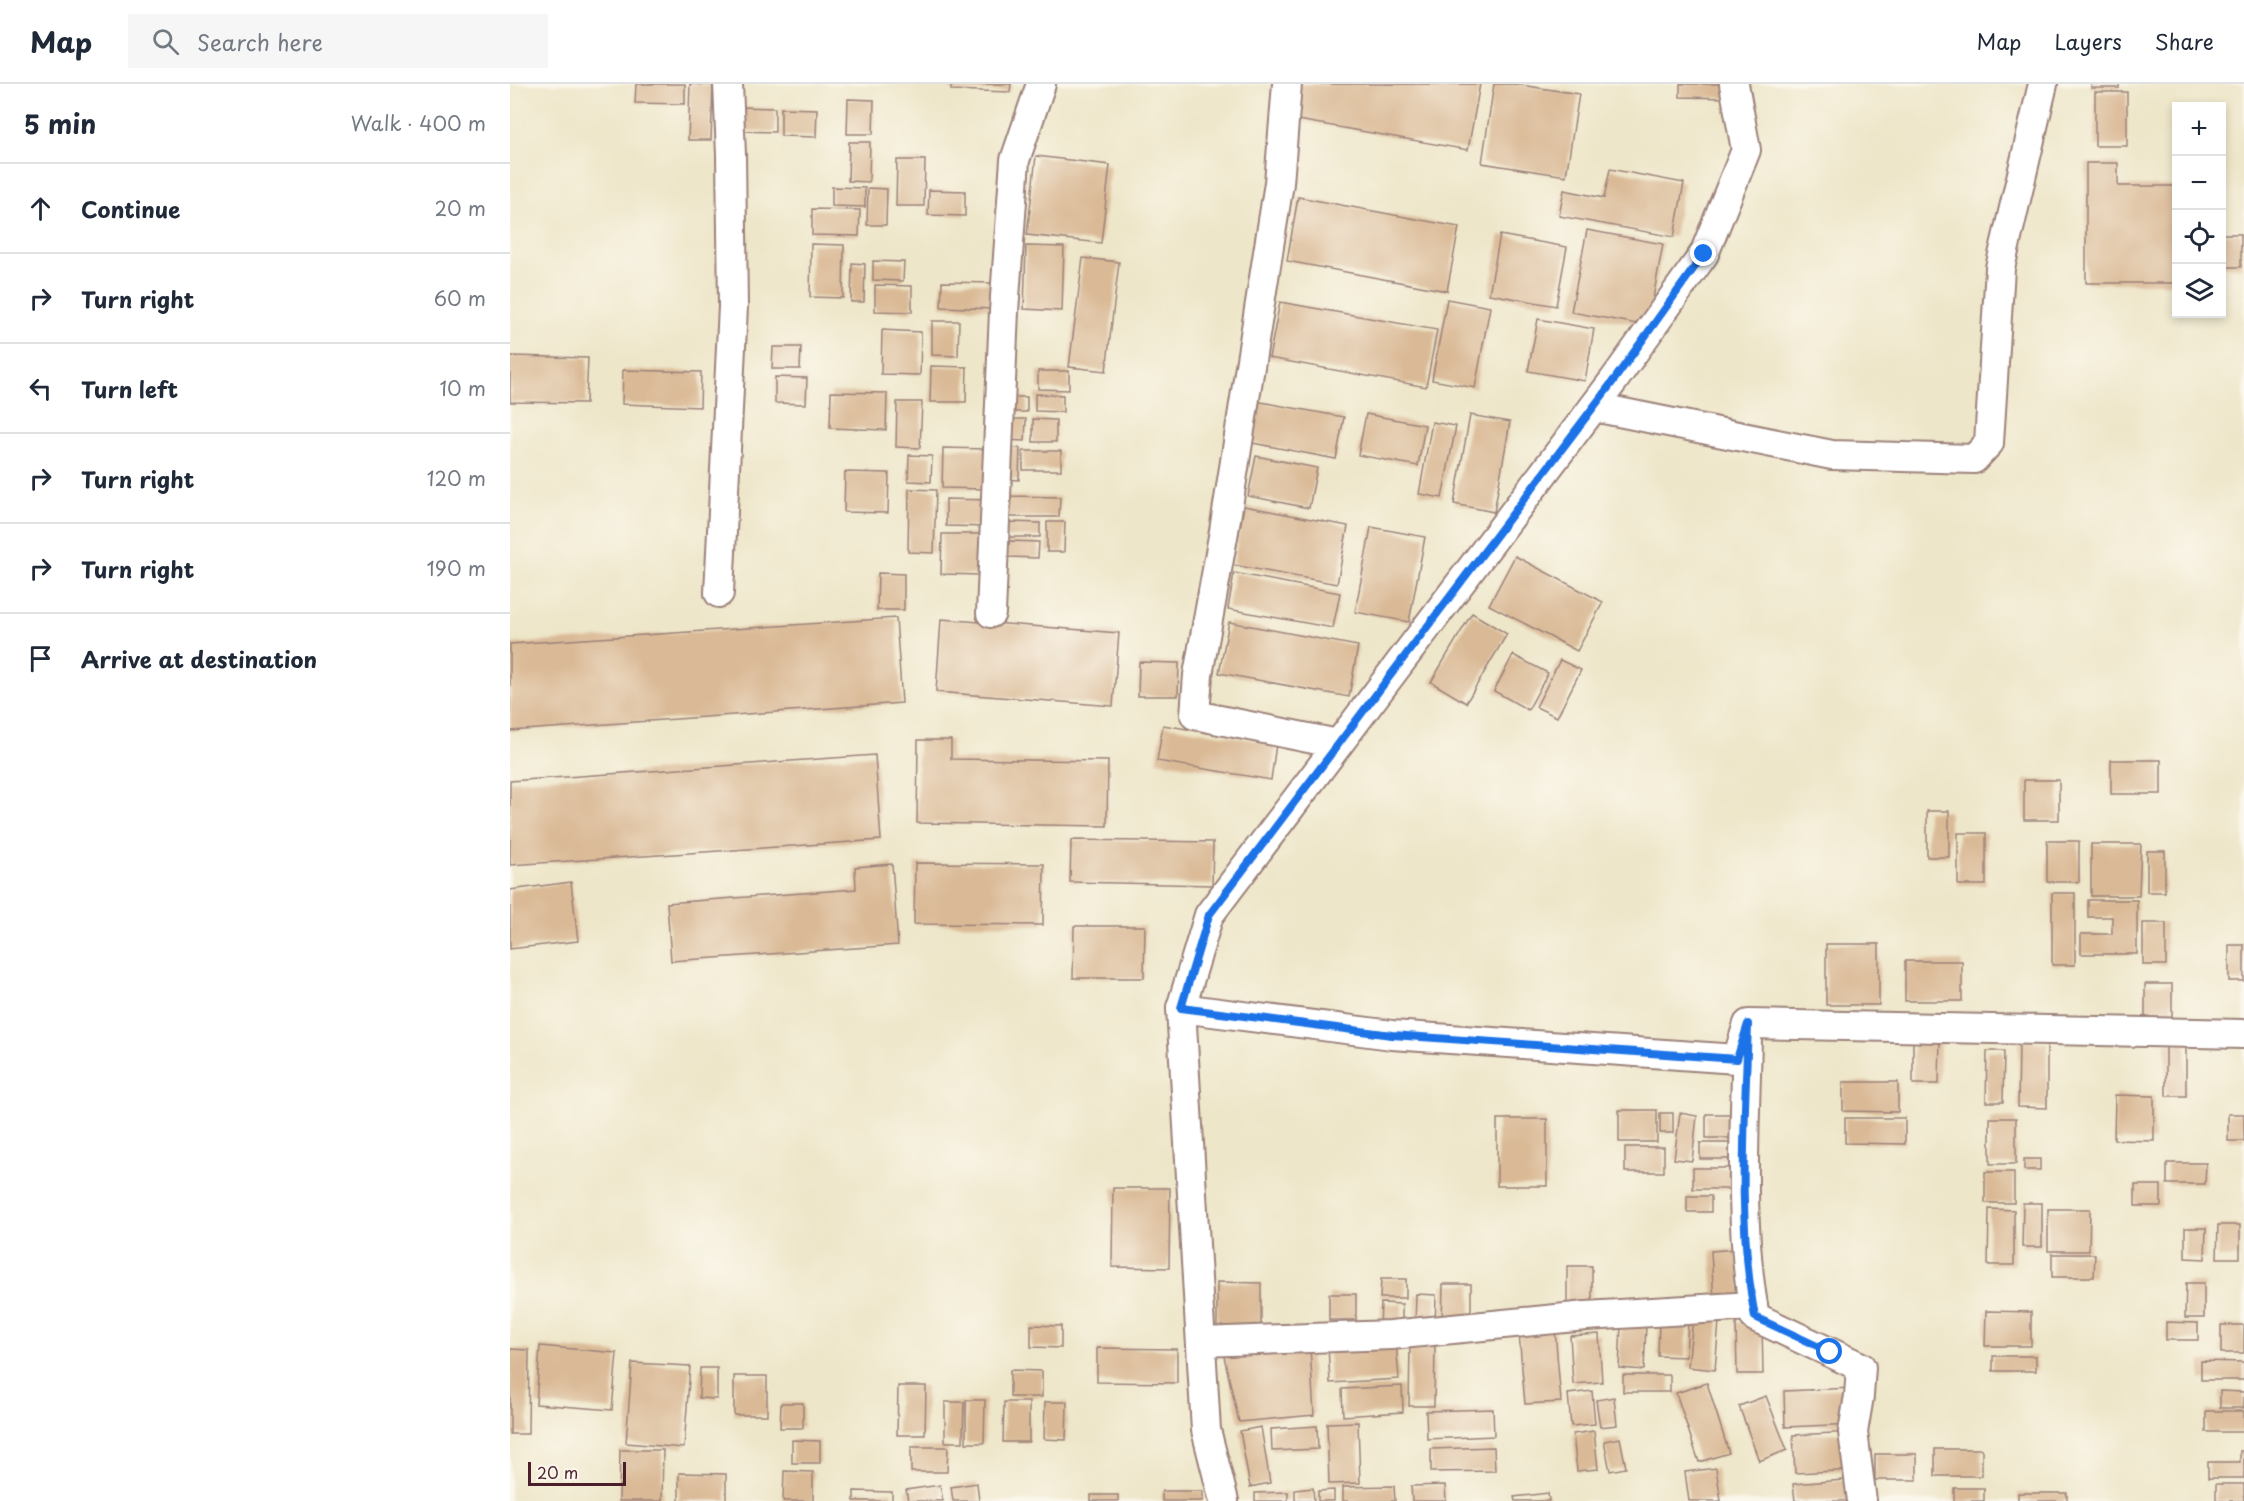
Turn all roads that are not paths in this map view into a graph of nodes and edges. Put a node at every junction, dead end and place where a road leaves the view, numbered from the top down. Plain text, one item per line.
1 (728, 84) edge
2 (1041, 84) edge
3 (1287, 84) edge
4 (1734, 84) edge
5 (2043, 84) edge
6 (1594, 407) junction
7 (719, 592) dead end
8 (991, 613) dead end
9 (1338, 744) junction
10 (1181, 1008) junction
11 (1748, 1024) junction
12 (2243, 1042) edge
13 (1753, 1306) junction
14 (1201, 1342) junction
15 (1224, 1501) edge
16 (1862, 1501) edge

1 - 7 street
2 - 8 street
3 - 9 street
4 - 6 street
5 - 6 street
6 - 9 street
9 - 10 street
10 - 11 street
10 - 14 street
11 - 12 street
11 - 13 street
13 - 14 street
13 - 16 street
14 - 15 street

